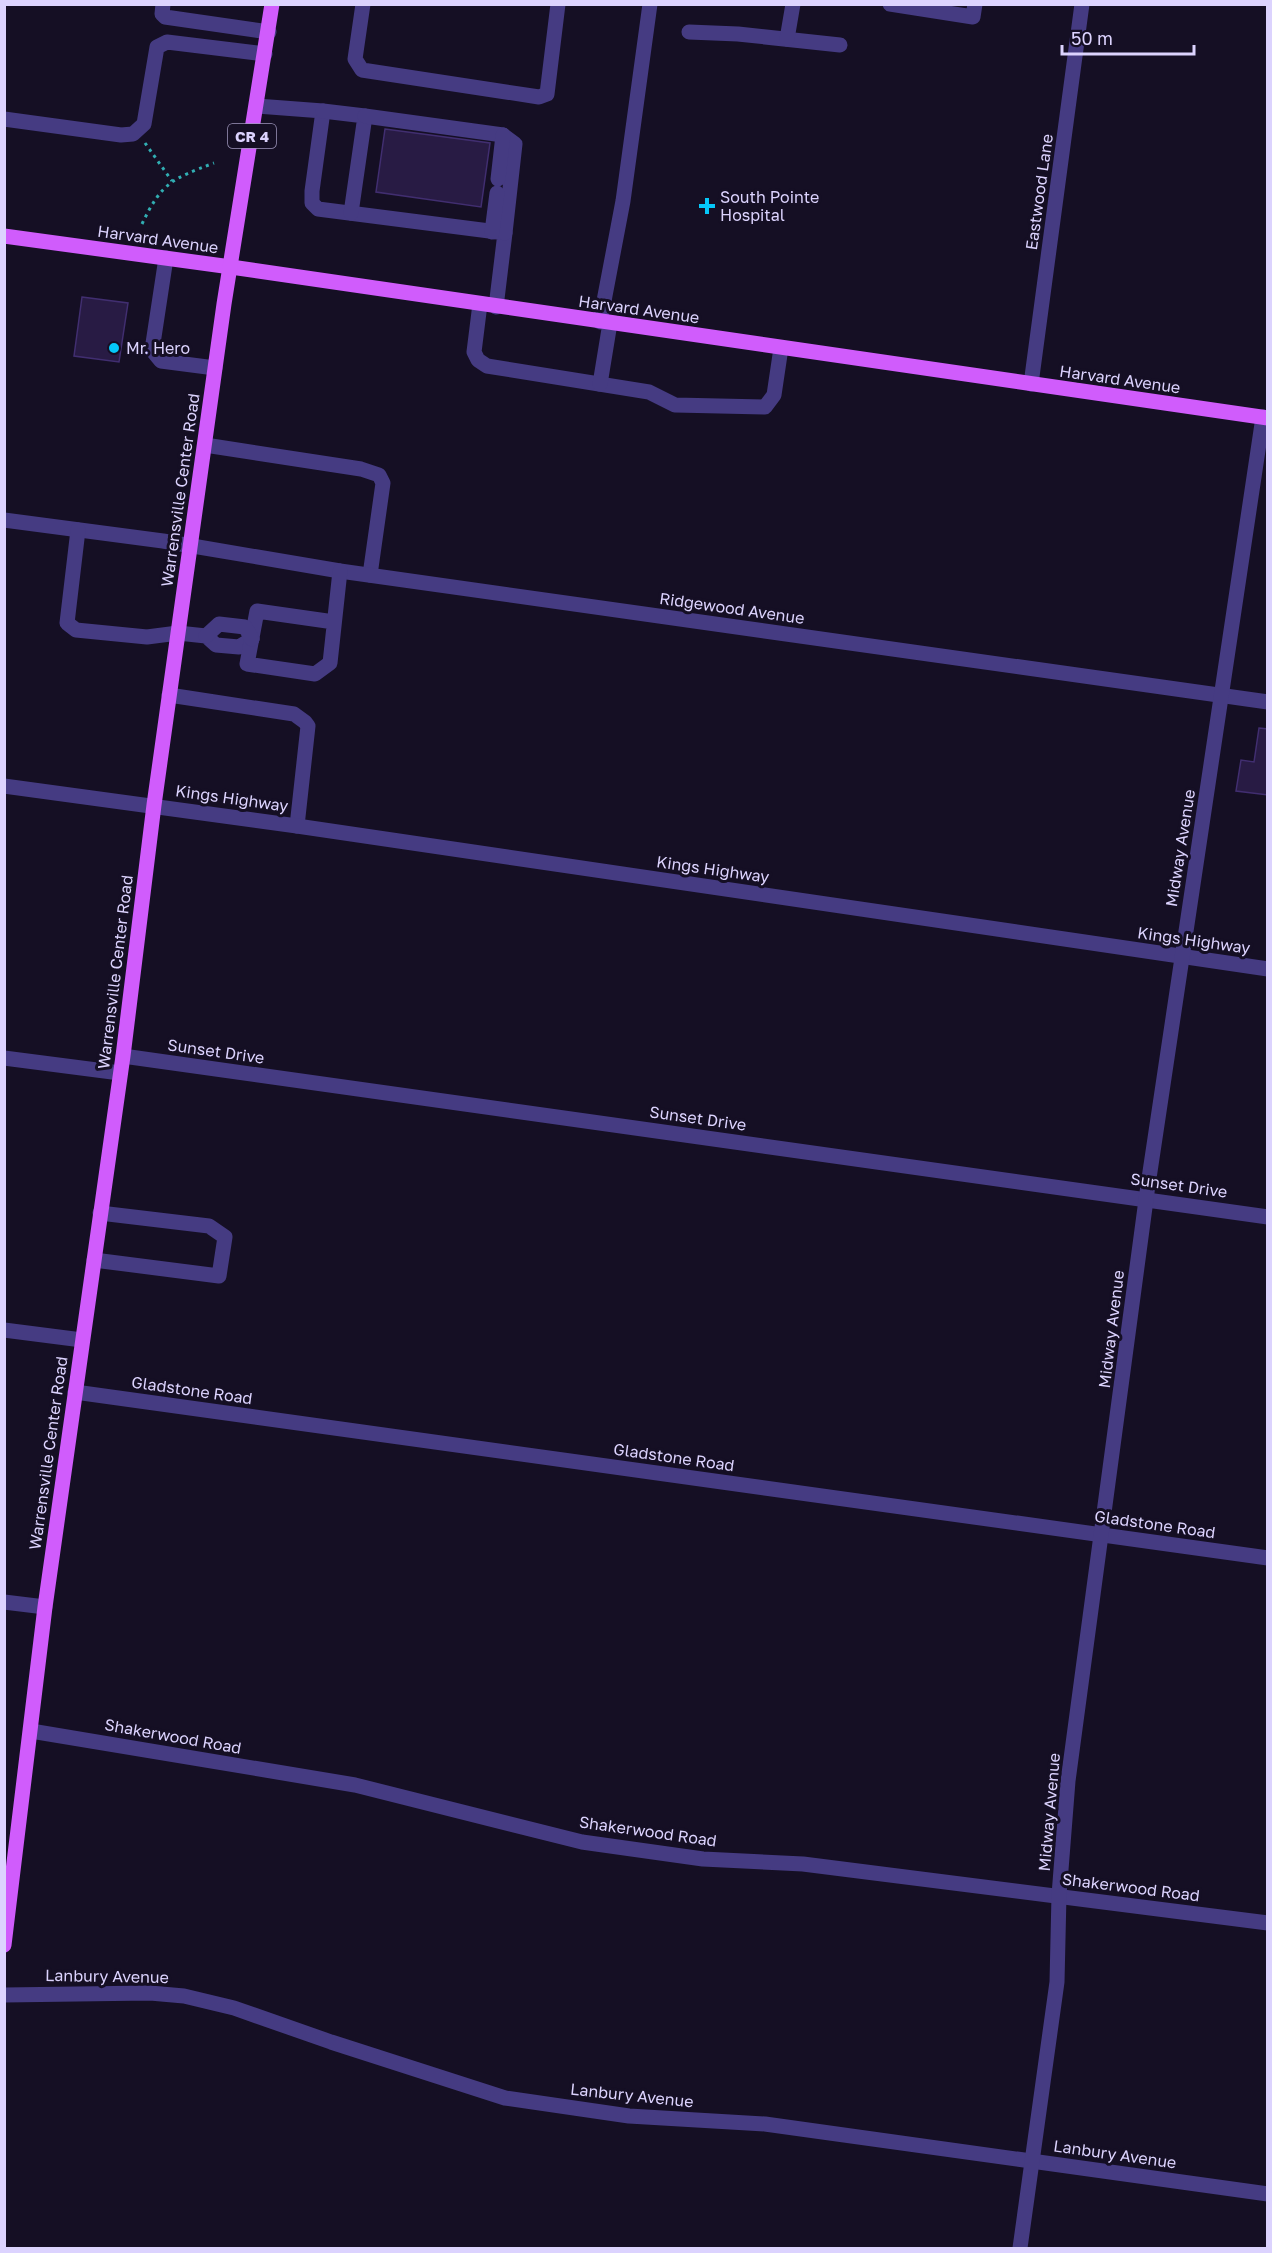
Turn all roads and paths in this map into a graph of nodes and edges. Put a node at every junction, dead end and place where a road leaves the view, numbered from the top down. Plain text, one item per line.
1 (163, 4) edge
2 (272, 4) edge
3 (363, 4) edge
4 (558, 4) edge
5 (650, 4) edge
6 (792, 4) edge
7 (890, 4) edge
8 (975, 4) edge
9 (1082, 4) edge
10 (269, 32) junction
11 (689, 33) dead end
12 (788, 39) junction
13 (840, 45) dead end
14 (265, 54) junction
15 (257, 106) junction
16 (323, 111) junction
17 (365, 116) junction
18 (4, 118) edge
19 (137, 131) junction
20 (503, 135) junction
21 (214, 163) dead end
22 (172, 181) junction
23 (351, 213) junction
24 (142, 224) dead end
25 (499, 233) junction
26 (4, 236) edge
27 (166, 258) junction
28 (231, 267) junction
29 (480, 304) junction
30 (496, 307) junction
31 (605, 323) junction
32 (781, 348) junction
33 (215, 368) junction
34 (600, 384) junction
35 (1031, 384) junction
36 (1265, 417) edge
37 (205, 445) junction
38 (4, 520) edge
39 (78, 530) junction
40 (191, 547) junction
41 (340, 571) junction
42 (370, 575) junction
43 (334, 622) junction
44 (178, 633) junction
45 (206, 636) junction
46 (252, 639) junction
47 (169, 695) junction
48 (1221, 696) junction
49 (1268, 702) edge
50 (4, 786) edge
51 (154, 805) junction
52 (297, 826) junction
53 (1181, 957) junction
54 (1268, 969) edge
55 (123, 1056) junction
56 (4, 1058) edge
57 (120, 1073) junction
58 (1147, 1199) junction
59 (100, 1213) junction
60 (1268, 1216) edge
61 (94, 1260) junction
62 (4, 1330) edge
63 (82, 1340) junction
64 (75, 1392) junction
65 (1103, 1535) junction
66 (1268, 1558) edge
67 (4, 1602) edge
68 (45, 1607) junction
69 (31, 1731) junction
70 (8, 1889) edge
71 (1059, 1896) junction
72 (1268, 1923) edge
73 (4, 1945) edge
74 (4, 1995) edge
75 (1032, 2161) junction
76 (1268, 2194) edge
77 (1020, 2248) edge

1 - 10 street
2 - 10 main road, Warrensville Center Road / CR 4
3 - 4 street
5 - 31 street
6 - 12 street
7 - 8 street
9 - 35 street, Eastwood Lane
10 - 14 main road, Warrensville Center Road / CR 4
11 - 12 street
12 - 13 street
14 - 15 main road, Warrensville Center Road / CR 4
14 - 19 street
15 - 16 street
15 - 28 main road, Warrensville Center Road / CR 4
16 - 17 street
16 - 23 street
17 - 20 street
17 - 23 street
18 - 19 street
19 - 22 path
20 - 25 street
20 - 25 street
21 - 22 path
22 - 24 path
23 - 25 street
25 - 30 street
26 - 27 main road, Harvard Avenue
27 - 28 main road, Harvard Avenue
27 - 33 street
28 - 29 main road, Harvard Avenue
28 - 33 main road, Warrensville Center Road / CR 4
29 - 30 main road, Harvard Avenue
29 - 34 street
30 - 31 main road, Harvard Avenue
31 - 32 main road, Harvard Avenue
31 - 34 street
32 - 34 street
32 - 35 main road, Harvard Avenue
33 - 37 main road, Warrensville Center Road / CR 4
35 - 36 main road, Harvard Avenue
36 - 48 street, Midway Avenue
37 - 40 main road, Warrensville Center Road / CR 4
37 - 42 street
38 - 39 street, Ridgewood Avenue
39 - 40 street, Ridgewood Avenue
39 - 44 street
40 - 41 street, Ridgewood Avenue
40 - 44 main road, Warrensville Center Road / CR 4
41 - 42 street, Ridgewood Avenue
41 - 43 street
42 - 48 street, Ridgewood Avenue
43 - 46 street
43 - 46 street
44 - 45 street
44 - 47 main road, Warrensville Center Road / CR 4
45 - 46 street
45 - 46 street
47 - 51 main road, Warrensville Center Road / CR 4
47 - 52 street
48 - 49 street, Ridgewood Avenue
48 - 53 street, Midway Avenue
50 - 51 street, Kings Highway
51 - 52 street, Kings Highway
51 - 55 main road, Warrensville Center Road / CR 4
52 - 53 street, Kings Highway
53 - 54 street, Kings Highway
53 - 58 street, Midway Avenue
55 - 57 main road, Warrensville Center Road / CR 4
55 - 58 street, Sunset Drive
56 - 57 street
57 - 59 main road, Warrensville Center Road / CR 4
58 - 60 street, Sunset Drive
58 - 65 street, Midway Avenue
59 - 61 main road, Warrensville Center Road / CR 4
59 - 61 street
61 - 63 main road, Warrensville Center Road / CR 4
62 - 63 street
63 - 64 main road, Warrensville Center Road / CR 4
64 - 65 street, Gladstone Road
64 - 68 main road, Warrensville Center Road / CR 4
65 - 66 street, Gladstone Road
65 - 71 street, Midway Avenue
67 - 68 street
68 - 69 main road, Warrensville Center Road / CR 4
69 - 70 main road, Warrensville Center Road / CR 4
69 - 71 street, Shakerwood Road
70 - 73 main road, Warrensville Center Road / CR 4
71 - 72 street, Shakerwood Road
71 - 75 street, Midway Avenue
74 - 75 street, Lanbury Avenue
75 - 76 street, Lanbury Avenue
75 - 77 street, Midway Avenue

